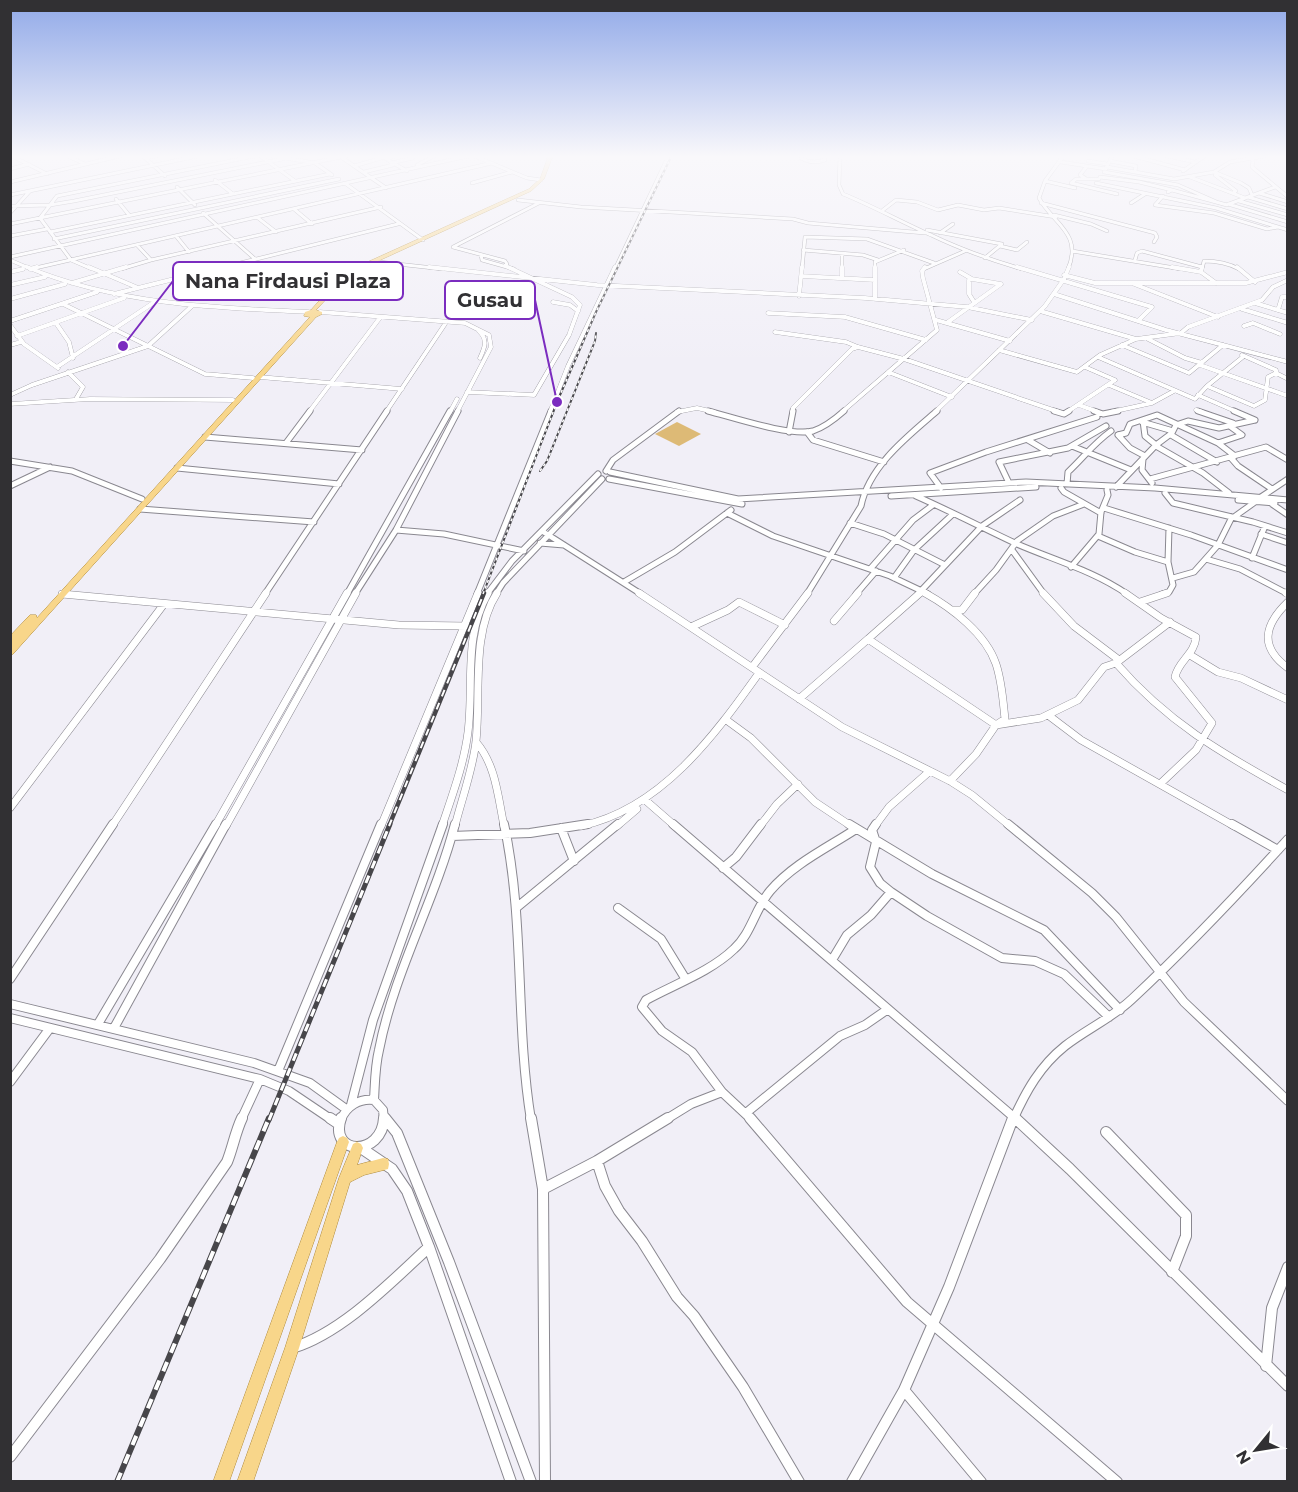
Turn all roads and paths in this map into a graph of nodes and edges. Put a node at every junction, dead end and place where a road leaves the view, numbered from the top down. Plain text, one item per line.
1 (44, 225) edge
2 (86, 225) edge
3 (123, 225) edge
4 (160, 225) edge
5 (225, 225) edge
6 (267, 225) edge
7 (309, 225) edge
8 (396, 225) edge
9 (400, 225) edge
10 (457, 225) edge
11 (463, 225) edge
12 (496, 225) edge
13 (635, 225) edge
14 (826, 225) edge
15 (910, 225) edge
16 (952, 225) edge
17 (1061, 225) edge
18 (1085, 225) edge
19 (1123, 225) edge
20 (1250, 225) edge
21 (1270, 225) edge
22 (218, 226) junction
23 (1278, 227) junction
24 (918, 229) junction
25 (48, 230) junction
26 (1287, 230) edge
27 (1107, 231) dead end
28 (276, 232) junction
29 (925, 233) junction
30 (940, 233) junction
31 (10, 236) edge
32 (176, 237) junction
33 (54, 239) junction
34 (423, 240) junction
35 (235, 242) junction
36 (1027, 242) dead end
37 (1154, 242) dead end
38 (137, 245) junction
39 (59, 246) junction
40 (1000, 246) junction
41 (803, 250) junction
42 (904, 250) junction
43 (965, 250) junction
44 (1072, 251) junction
45 (189, 252) junction
46 (842, 254) junction
47 (985, 258) junction
48 (255, 259) junction
49 (10, 260) edge
50 (71, 260) junction
51 (151, 260) junction
52 (878, 260) junction
53 (1135, 260) junction
54 (379, 262) junction
55 (934, 263) junction
56 (504, 266) junction
57 (23, 269) junction
58 (30, 269) junction
59 (1202, 270) junction
60 (10, 272) edge
61 (960, 272) dead end
62 (1287, 272) edge
63 (102, 273) junction
64 (494, 273) junction
65 (1064, 274) junction
66 (801, 276) junction
67 (45, 277) junction
68 (527, 277) junction
69 (842, 278) junction
70 (972, 279) junction
71 (875, 280) junction
72 (1287, 280) edge
73 (1061, 282) junction
74 (1255, 282) junction
75 (1130, 283) junction
76 (1216, 283) junction
77 (68, 284) junction
78 (10, 285) edge
79 (136, 286) junction
80 (605, 286) junction
81 (97, 292) junction
82 (114, 294) junction
83 (1054, 294) junction
84 (799, 296) junction
85 (1287, 297) edge
86 (124, 298) junction
87 (10, 299) edge
88 (876, 299) junction
89 (553, 302) dead end
90 (974, 302) junction
91 (153, 303) junction
92 (1256, 303) junction
93 (63, 304) junction
94 (931, 304) junction
95 (192, 306) junction
96 (967, 307) junction
97 (1242, 309) junction
98 (1278, 310) junction
99 (578, 311) junction
100 (1040, 311) junction
101 (768, 313) dead end
102 (1287, 313) edge
103 (81, 314) junction
104 (313, 314) junction
105 (1218, 316) junction
106 (379, 319) junction
107 (936, 320) junction
108 (1032, 320) junction
109 (1139, 320) junction
110 (948, 322) junction
111 (10, 323) edge
112 (56, 323) junction
113 (1287, 323) edge
114 (445, 324) junction
115 (1244, 326) dead end
116 (114, 329) junction
117 (1287, 330) edge
118 (775, 332) dead end
119 (1181, 333) junction
120 (17, 336) junction
121 (1136, 339) junction
122 (1148, 339) junction
123 (926, 340) junction
124 (1010, 341) junction
125 (21, 342) junction
126 (10, 345) edge
127 (1122, 345) junction
128 (148, 346) junction
129 (1223, 346) junction
130 (858, 347) junction
131 (999, 350) junction
132 (485, 354) junction
133 (1244, 356) junction
134 (73, 357) junction
135 (1098, 357) junction
136 (904, 359) junction
137 (1287, 362) edge
138 (1201, 364) junction
139 (57, 367) junction
140 (1085, 367) junction
141 (888, 372) junction
142 (70, 373) junction
143 (1276, 373) junction
144 (1222, 374) junction
145 (256, 377) junction
146 (1287, 379) edge
147 (969, 381) junction
148 (330, 382) junction
149 (1109, 385) junction
150 (1207, 386) junction
151 (1266, 388) junction
152 (402, 389) junction
153 (1174, 391) junction
154 (466, 392) junction
155 (10, 394) edge
156 (1198, 395) junction
157 (1287, 396) edge
158 (952, 397) junction
159 (76, 399) junction
160 (233, 400) junction
161 (10, 404) edge
162 (1152, 404) junction
163 (1079, 405) junction
164 (1196, 410) dead end
165 (1099, 415) junction
166 (1142, 422) junction
167 (1106, 426) junction
168 (1178, 426) junction
169 (1231, 427) junction
170 (1111, 431) junction
171 (789, 432) junction
172 (807, 432) junction
173 (1172, 433) junction
174 (1119, 435) junction
175 (206, 437) junction
176 (1028, 440) junction
177 (286, 443) junction
178 (1218, 443) junction
179 (1072, 446) junction
180 (1156, 446) junction
181 (362, 450) junction
182 (1089, 452) junction
183 (1050, 453) junction
184 (1233, 457) junction
185 (1144, 458) junction
186 (1287, 460) edge
187 (10, 461) edge
188 (884, 462) junction
189 (1217, 462) junction
190 (50, 467) junction
191 (177, 468) junction
192 (1194, 468) junction
193 (1131, 470) junction
194 (605, 475) junction
195 (1150, 479) junction
196 (1287, 480) edge
197 (1009, 483) junction
198 (339, 484) junction
199 (1067, 484) junction
200 (10, 486) edge
201 (1116, 487) junction
202 (941, 488) junction
203 (1061, 488) junction
204 (1155, 488) junction
205 (1272, 489) junction
206 (1107, 490) junction
207 (1165, 493) junction
208 (862, 495) junction
209 (914, 495) junction
210 (1230, 495) junction
211 (1261, 497) junction
212 (142, 499) junction
213 (1020, 500) dead end
214 (1255, 502) junction
215 (1269, 503) junction
216 (1287, 503) edge
217 (738, 504) junction
218 (1084, 504) junction
219 (933, 505) junction
220 (140, 509) junction
221 (1102, 510) junction
222 (727, 513) junction
223 (953, 514) junction
224 (1287, 515) edge
225 (1233, 517) junction
226 (314, 522) junction
227 (850, 523) junction
228 (982, 525) junction
229 (1265, 526) junction
230 (1169, 528) junction
231 (396, 530) junction
232 (542, 531) junction
233 (1287, 533) edge
234 (1261, 534) junction
235 (551, 535) junction
236 (1098, 536) junction
237 (896, 540) junction
238 (532, 541) junction
239 (1016, 543) junction
240 (1287, 543) edge
241 (542, 544) junction
242 (498, 545) junction
243 (1218, 545) junction
244 (567, 546) junction
245 (522, 550) junction
246 (914, 550) junction
247 (1012, 550) junction
248 (533, 553) junction
249 (832, 555) junction
250 (1252, 558) junction
251 (1206, 559) junction
252 (1168, 562) junction
253 (945, 565) junction
254 (1071, 567) junction
255 (874, 569) junction
256 (1287, 570) edge
257 (894, 578) junction
258 (1173, 578) junction
259 (624, 582) junction
260 (921, 590) junction
261 (62, 594) junction
262 (1287, 594) edge
263 (1140, 602) junction
264 (1287, 602) edge
265 (164, 604) junction
266 (951, 610) junction
267 (254, 612) junction
268 (331, 619) junction
269 (339, 620) junction
270 (834, 621) dead end
271 (1170, 622) junction
272 (785, 625) junction
273 (464, 626) junction
274 (478, 626) junction
275 (691, 627) junction
276 (868, 639) junction
277 (10, 642) edge
278 (10, 652) edge
279 (1190, 656) junction
280 (1117, 662) junction
281 (1287, 668) edge
282 (756, 669) junction
283 (799, 699) junction
284 (1287, 699) edge
285 (1048, 715) junction
286 (725, 719) junction
287 (996, 725) junction
288 (1203, 739) junction
289 (476, 742) junction
290 (930, 771) junction
291 (950, 781) junction
292 (798, 784) junction
293 (1160, 784) junction
294 (1287, 789) edge
295 (646, 800) junction
296 (10, 808) edge
297 (561, 828) junction
298 (856, 829) junction
299 (506, 834) junction
300 (452, 837) junction
301 (876, 842) junction
302 (1284, 845) edge
303 (574, 861) junction
304 (723, 868) junction
305 (891, 892) junction
306 (762, 901) junction
307 (516, 908) junction
308 (618, 908) dead end
309 (832, 960) junction
310 (1160, 973) junction
311 (686, 978) junction
312 (10, 980) edge
313 (10, 1004) edge
314 (888, 1009) junction
315 (1120, 1010) junction
316 (1108, 1017) junction
317 (10, 1018) edge
318 (98, 1024) junction
319 (50, 1028) junction
320 (114, 1028) junction
321 (278, 1071) junction
322 (261, 1079) junction
323 (10, 1082) edge
324 (722, 1092) junction
325 (374, 1100) junction
326 (1287, 1101) edge
327 (348, 1107) junction
328 (746, 1113) junction
329 (1014, 1117) junction
330 (385, 1118) junction
331 (339, 1124) junction
332 (1106, 1132) dead end
333 (343, 1142) junction
334 (359, 1148) junction
335 (597, 1161) junction
336 (383, 1164) junction
337 (345, 1178) junction
338 (543, 1189) junction
339 (429, 1247) junction
340 (1287, 1267) edge
341 (1172, 1272) junction
342 (933, 1324) junction
343 (292, 1348) junction
344 (1266, 1366) junction
345 (1287, 1386) edge
346 (904, 1390) junction
347 (10, 1457) edge
348 (220, 1482) edge
349 (245, 1482) edge
350 (511, 1482) edge
351 (531, 1482) edge
352 (545, 1482) edge
353 (799, 1482) edge
354 (852, 1482) edge
355 (981, 1482) edge
356 (1117, 1482) edge

1 - 25 street
2 - 25 street
3 - 33 street
4 - 39 street
5 - 22 street
6 - 28 street
7 - 28 street
8 - 48 street
9 - 34 street
10 - 34 main road
11 - 54 main road
12 - 56 street
13 - 80 street
14 - 29 street
15 - 24 street
16 - 30 street
17 - 44 street
18 - 27 street
19 - 37 street
20 - 23 street
21 - 23 street
22 - 32 street
22 - 35 street
23 - 26 street
24 - 29 street
24 - 30 street
25 - 31 street
25 - 33 street
28 - 35 street
29 - 43 street
30 - 40 street
32 - 38 street
32 - 45 street
33 - 39 street
34 - 104 main road
35 - 45 street
35 - 48 street
36 - 40 street
38 - 50 street
38 - 51 street
39 - 49 street
39 - 50 street
40 - 47 street
41 - 42 street
41 - 46 street
41 - 66 street
42 - 52 street
42 - 55 street
43 - 47 street
43 - 55 street
44 - 53 street
44 - 65 street
45 - 51 street
46 - 52 street
46 - 69 street
47 - 73 street
48 - 79 street
49 - 57 street
49 - 58 street
50 - 58 street
50 - 63 street
51 - 63 street
52 - 71 street
53 - 59 street
53 - 59 street
54 - 64 street
54 - 104 main road
55 - 94 street
56 - 64 street
56 - 68 street
57 - 60 street
57 - 67 street
58 - 77 street
59 - 74 street
59 - 76 street
61 - 70 street
62 - 74 street
63 - 77 street
63 - 79 street
64 - 68 street
65 - 73 street
65 - 75 street
66 - 69 street
66 - 84 street
67 - 77 street
67 - 78 street
68 - 80 street
68 - 99 street
69 - 71 street
70 - 90 street
70 - 90 street
71 - 88 street
72 - 92 street
73 - 83 street
73 - 109 street
74 - 76 street
75 - 76 street
75 - 105 street
77 - 81 street
77 - 82 street
77 - 87 street
79 - 82 street
80 - 84 street
80 - 242 street
81 - 86 street
81 - 93 street
82 - 104 street
83 - 100 street
83 - 109 street
84 - 88 street
85 - 98 street
86 - 91 street
86 - 103 street
88 - 94 street
89 - 99 street
90 - 96 street
91 - 95 street
91 - 116 street
92 - 97 street
92 - 98 street
93 - 103 street
93 - 111 street
94 - 96 street
94 - 107 street
95 - 104 street
95 - 128 street
96 - 108 street
96 - 110 street
97 - 105 street
97 - 113 street
98 - 102 street
99 - 154 street
100 - 108 street
100 - 121 street
101 - 123 street
103 - 112 street
103 - 116 street
104 - 106 street
104 - 132 street
104 - 145 main road
105 - 119 street
106 - 114 street
106 - 148 street
107 - 110 street
107 - 123 street
108 - 124 street
109 - 119 street
110 - 124 street
111 - 120 street
112 - 120 street
112 - 134 street
114 - 132 street
114 - 152 street
115 - 117 street
116 - 128 street
116 - 134 street
118 - 130 street
119 - 122 street
119 - 129 street
120 - 125 street
121 - 122 street
121 - 127 street
122 - 138 street
123 - 136 street
124 - 131 street
125 - 126 street
125 - 139 street
127 - 135 street
127 - 138 street
128 - 142 street
128 - 145 street
129 - 133 street
129 - 137 street
129 - 138 street
130 - 136 street
130 - 171 street
131 - 140 street
131 - 147 street
132 - 154 street
132 - 268 street
133 - 143 street
133 - 144 street
134 - 139 street
135 - 140 street
135 - 153 street
136 - 141 street
136 - 147 street
138 - 144 street
139 - 142 street
140 - 149 street
141 - 158 street
141 - 172 street
142 - 155 street
142 - 159 street
143 - 146 street
143 - 151 street
144 - 150 street
144 - 151 street
145 - 148 street
145 - 160 main road
145 - 175 main road
147 - 158 street
147 - 163 street
148 - 152 street
148 - 177 street
149 - 162 street
149 - 163 street
150 - 151 street
150 - 156 street
151 - 157 street
152 - 181 street
153 - 156 street
153 - 162 street
154 - 231 street
156 - 169 street
158 - 188 street
159 - 160 street
159 - 161 street
160 - 212 main road
162 - 165 street
163 - 165 street
164 - 169 street
165 - 167 street
165 - 176 street
166 - 168 street
166 - 173 street
166 - 174 street
166 - 180 street
167 - 170 street
167 - 179 street
168 - 169 street
168 - 173 street
168 - 178 street
169 - 178 street
170 - 174 street
170 - 182 street
171 - 172 street
171 - 194 street
172 - 188 street
173 - 180 street
173 - 189 street
174 - 185 street
175 - 177 street
175 - 191 main road
176 - 183 street
176 - 202 street
177 - 181 street
178 - 184 street
179 - 182 street
179 - 183 street
180 - 185 street
180 - 192 street
181 - 198 street
182 - 193 street
182 - 199 street
183 - 197 street
184 - 186 street
184 - 189 street
184 - 205 street
185 - 193 street
185 - 195 street
187 - 190 street
188 - 208 street
189 - 192 street
190 - 200 street
190 - 212 street
191 - 198 street
191 - 220 main road
192 - 195 street
192 - 210 street
193 - 201 street
194 - 208 street
194 - 217 street
194 - 232 street
194 - 235 street
195 - 204 street
196 - 205 street
197 - 199 street
197 - 202 street
198 - 226 street
199 - 201 street
201 - 204 street
202 - 208 street
203 - 206 street
203 - 209 street
203 - 218 street
204 - 210 street
205 - 211 street
206 - 207 street
206 - 221 street
207 - 214 street
207 - 225 street
208 - 209 street
208 - 217 street
208 - 227 street
209 - 219 street
210 - 211 street
211 - 216 street
212 - 277 main road
213 - 228 street
214 - 215 street
214 - 225 street
215 - 216 street
215 - 224 street
217 - 222 street
218 - 221 street
218 - 239 street
219 - 223 street
219 - 237 street
220 - 226 street
220 - 261 main road
221 - 230 street
221 - 236 street
222 - 249 street
222 - 259 street
223 - 228 street
223 - 246 street
225 - 229 street
225 - 243 street
226 - 267 street
227 - 237 street
227 - 249 street
228 - 239 street
228 - 253 street
229 - 233 street
229 - 234 street
230 - 243 street
230 - 252 street
231 - 242 street
231 - 269 street
232 - 235 street
232 - 238 street
234 - 240 street
234 - 250 street
235 - 241 street
235 - 244 street
236 - 252 street
236 - 254 street
237 - 246 street
237 - 255 street
238 - 241 street
238 - 245 street
239 - 247 street
239 - 254 street
241 - 244 street
241 - 248 street
242 - 245 street
242 - 273 street
243 - 250 street
243 - 251 street
244 - 259 street
245 - 248 street
245 - 274 street
246 - 253 street
246 - 257 street
247 - 266 street
247 - 280 street
248 - 274 street
249 - 255 street
249 - 272 street
250 - 256 street
251 - 258 street
251 - 262 street
252 - 258 street
253 - 260 street
254 - 263 street
255 - 257 street
255 - 270 street
257 - 260 street
258 - 263 street
259 - 275 street
260 - 266 street
260 - 276 street
261 - 265 street
261 - 278 main road
263 - 271 street
264 - 281 street
265 - 267 street
265 - 296 street
266 - 287 street
267 - 268 street
267 - 312 street
268 - 269 street
268 - 318 street
269 - 273 street
269 - 320 street
271 - 279 street
271 - 280 street
272 - 275 street
272 - 282 street
273 - 274 street
273 - 321 street
274 - 289 street
274 - 327 street
275 - 282 street
276 - 283 street
276 - 287 street
279 - 284 street
279 - 288 street
280 - 285 street
280 - 288 street
282 - 283 street
282 - 286 street
283 - 290 street
285 - 287 street
285 - 293 street
286 - 292 street
286 - 295 street
287 - 291 street
288 - 293 street
288 - 294 street
289 - 299 street
289 - 300 street
290 - 291 street
290 - 301 street
291 - 310 street
292 - 298 street
292 - 304 street
293 - 302 street
295 - 297 street
295 - 303 street
295 - 304 street
297 - 299 street
297 - 303 street
298 - 301 street
298 - 306 street
299 - 300 street
299 - 307 street
300 - 325 street
301 - 305 street
301 - 315 street
302 - 310 street
303 - 307 street
304 - 306 street
305 - 309 street
305 - 316 street
306 - 309 street
306 - 311 street
307 - 338 street
308 - 311 street
309 - 314 street
310 - 315 street
310 - 326 street
311 - 324 street
313 - 318 street
314 - 328 street
314 - 329 street
315 - 316 street
316 - 329 street
317 - 319 street
318 - 320 street
319 - 322 street
319 - 323 street
320 - 321 street
321 - 327 street
322 - 331 street
322 - 347 street
324 - 328 street
324 - 335 street
325 - 327 street
325 - 330 street
327 - 331 street
328 - 342 street
329 - 341 street
329 - 342 street
330 - 334 street
330 - 351 street
331 - 333 street
332 - 341 street
333 - 334 street
333 - 348 main road
334 - 336 street
334 - 337 main road
335 - 338 street
335 - 353 street
336 - 337 main road
336 - 339 street
337 - 343 main road
338 - 352 street
339 - 343 street
339 - 350 street
340 - 344 street
341 - 344 street
342 - 346 street
342 - 356 street
343 - 349 main road
344 - 345 street
346 - 354 street
346 - 355 street

